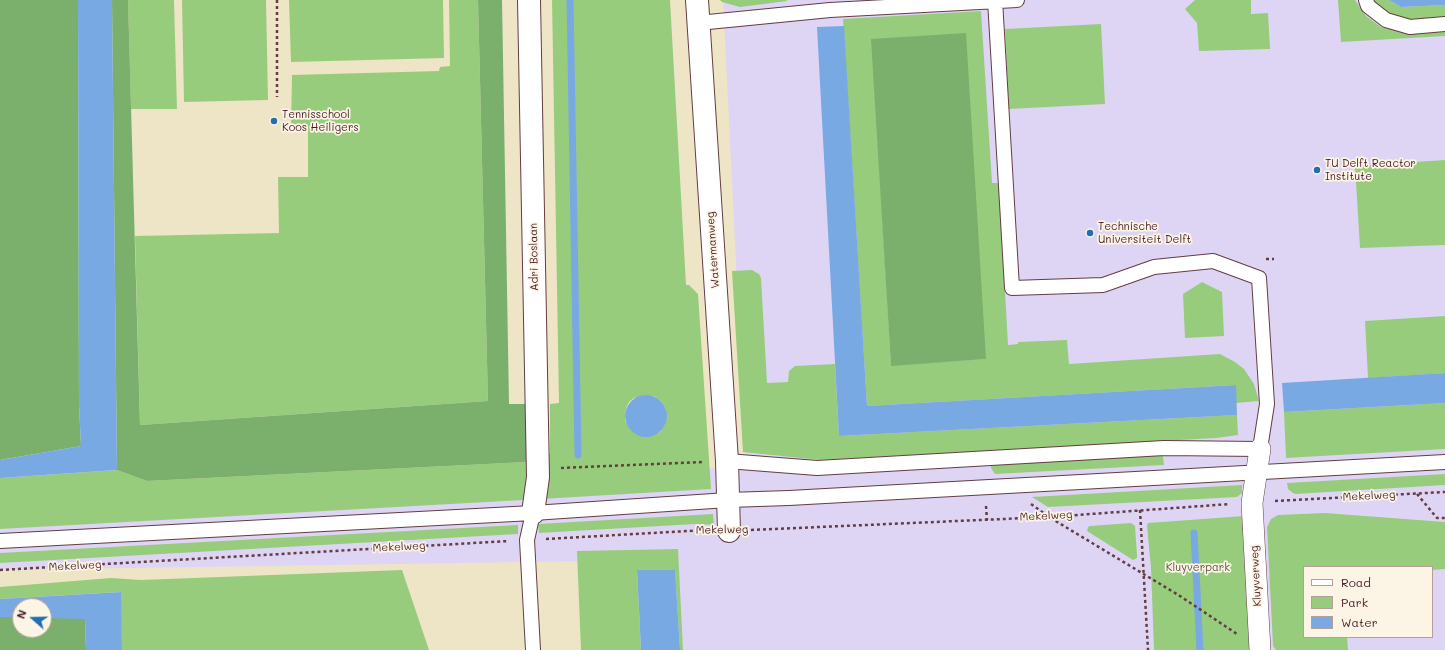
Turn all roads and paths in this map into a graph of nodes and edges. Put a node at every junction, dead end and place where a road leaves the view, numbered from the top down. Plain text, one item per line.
1 (277, 0) edge
2 (529, 0) edge
3 (697, 0) edge
4 (995, 0) edge
5 (1017, 0) edge
6 (1366, 0) edge
7 (698, 23) junction
8 (1445, 24) edge
9 (278, 97) dead end
10 (1260, 449) junction
11 (726, 461) junction
12 (1445, 462) edge
13 (538, 470) junction
14 (1257, 472) junction
15 (1445, 492) edge
16 (1416, 494) junction
17 (728, 500) junction
18 (1252, 503) junction
19 (1140, 510) junction
20 (533, 513) junction
21 (1049, 517) junction
22 (1445, 518) edge
23 (729, 531) junction
24 (527, 540) junction
25 (0, 541) edge
26 (0, 570) edge
27 (1144, 574) junction
28 (1215, 619) dead end
29 (533, 650) edge
30 (1148, 650) edge
31 (1260, 650) edge

1 - 9 path
2 - 13 street, Adri Boslaan
3 - 7 street, Watermanweg
4 - 5 lane
4 - 7 lane
4 - 10 lane
6 - 8 lane
7 - 11 street, Watermanweg
10 - 11 lane
10 - 14 street, Kluyverweg
11 - 13 path
11 - 17 street, Watermanweg
12 - 14 lane
13 - 20 street, Adri Boslaan
14 - 17 lane
14 - 18 street, Kluyverweg
15 - 16 path, Mekelweg
16 - 18 path, Mekelweg
16 - 22 path
17 - 20 lane
17 - 23 street, Watermanweg
18 - 19 path, Mekelweg
18 - 31 street, Kluyverweg
19 - 21 path, Mekelweg
19 - 27 path
20 - 24 lane
20 - 25 lane
21 - 23 path, Mekelweg
21 - 27 path
23 - 24 path, Mekelweg
24 - 26 path, Mekelweg
24 - 29 lane
27 - 28 path
27 - 30 path

